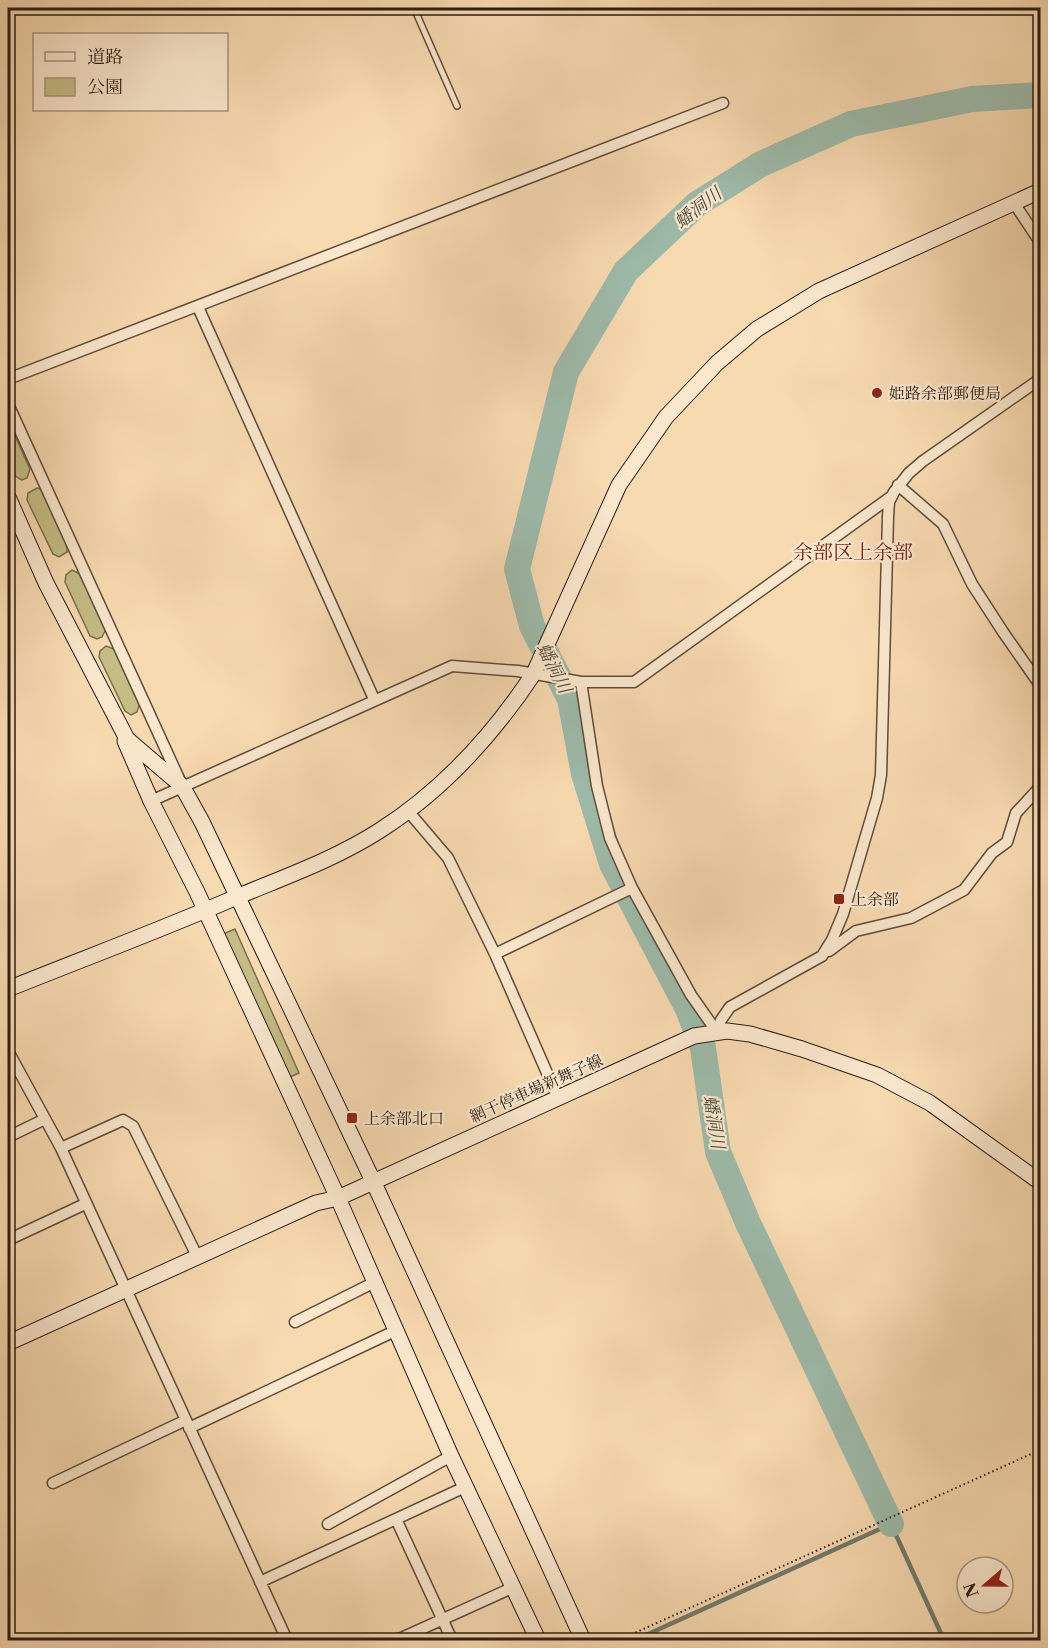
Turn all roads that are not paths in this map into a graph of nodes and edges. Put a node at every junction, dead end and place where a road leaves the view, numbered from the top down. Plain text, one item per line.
1 (414, 8) edge
2 (723, 103) dead end
3 (457, 106) dead end
4 (1041, 191) edge
5 (1014, 203) junction
6 (1041, 242) edge
7 (198, 307) junction
8 (8, 379) edge
9 (1041, 379) edge
10 (8, 404) edge
11 (898, 485) junction
12 (892, 496) junction
13 (8, 497) edge
14 (534, 673) junction
15 (581, 682) junction
16 (1041, 685) edge
17 (374, 699) junction
18 (110, 704) junction
19 (182, 786) junction
20 (1041, 787) edge
21 (151, 801) junction
22 (408, 811) junction
23 (632, 888) junction
24 (239, 896) junction
25 (205, 912) junction
26 (495, 954) junction
27 (822, 956) junction
28 (8, 989) edge
29 (706, 1034) junction
30 (8, 1051) edge
31 (558, 1098) junction
32 (45, 1119) junction
33 (8, 1137) edge
34 (61, 1148) junction
35 (373, 1181) junction
36 (1041, 1182) edge
37 (338, 1198) junction
38 (85, 1204) junction
39 (8, 1240) edge
40 (197, 1256) junction
41 (375, 1282) junction
42 (125, 1289) junction
43 (295, 1322) dead end
44 (397, 1330) junction
45 (8, 1343) edge
46 (188, 1424) junction
47 (451, 1456) junction
48 (53, 1483) dead end
49 (465, 1487) junction
50 (396, 1520) junction
51 (328, 1524) dead end
52 (260, 1581) junction
53 (514, 1587) junction
54 (442, 1620) junction
55 (287, 1641) edge
56 (397, 1641) edge
57 (452, 1641) edge
58 (538, 1641) edge
59 (584, 1641) edge

1 - 3 lane
2 - 7 street
4 - 5 street
5 - 6 street
5 - 14 street
7 - 8 street
7 - 17 street
9 - 11 street
10 - 19 street
11 - 12 street
11 - 16 street
12 - 15 street
12 - 27 street
13 - 18 street
14 - 15 street
14 - 17 street
14 - 22 street
15 - 23 street
17 - 19 street
18 - 19 street
18 - 21 street
19 - 21 street
19 - 24 street
20 - 27 street
21 - 25 street
22 - 24 street
22 - 26 street
23 - 26 street
23 - 29 street
24 - 25 street
24 - 35 street
25 - 28 street
25 - 37 street
26 - 31 street
27 - 29 street
29 - 31 street, 網干停車場新舞子線
29 - 36 street, 網干停車場新舞子線
30 - 32 street
31 - 35 street, 網干停車場新舞子線
32 - 33 street
32 - 34 street
34 - 38 street
34 - 40 street
35 - 37 street, 網干停車場新舞子線
35 - 59 street
37 - 40 street, 網干停車場新舞子線
37 - 41 street
38 - 39 street
38 - 42 street
40 - 42 street, 網干停車場新舞子線
41 - 43 street
41 - 44 street
42 - 45 street, 網干停車場新舞子線
42 - 46 street
44 - 46 street
44 - 47 street
46 - 48 street
46 - 52 street
47 - 49 street
47 - 51 street
49 - 50 street
49 - 53 street
50 - 52 street
50 - 54 street
52 - 55 street
53 - 54 street
53 - 58 street
54 - 56 street
54 - 57 street

